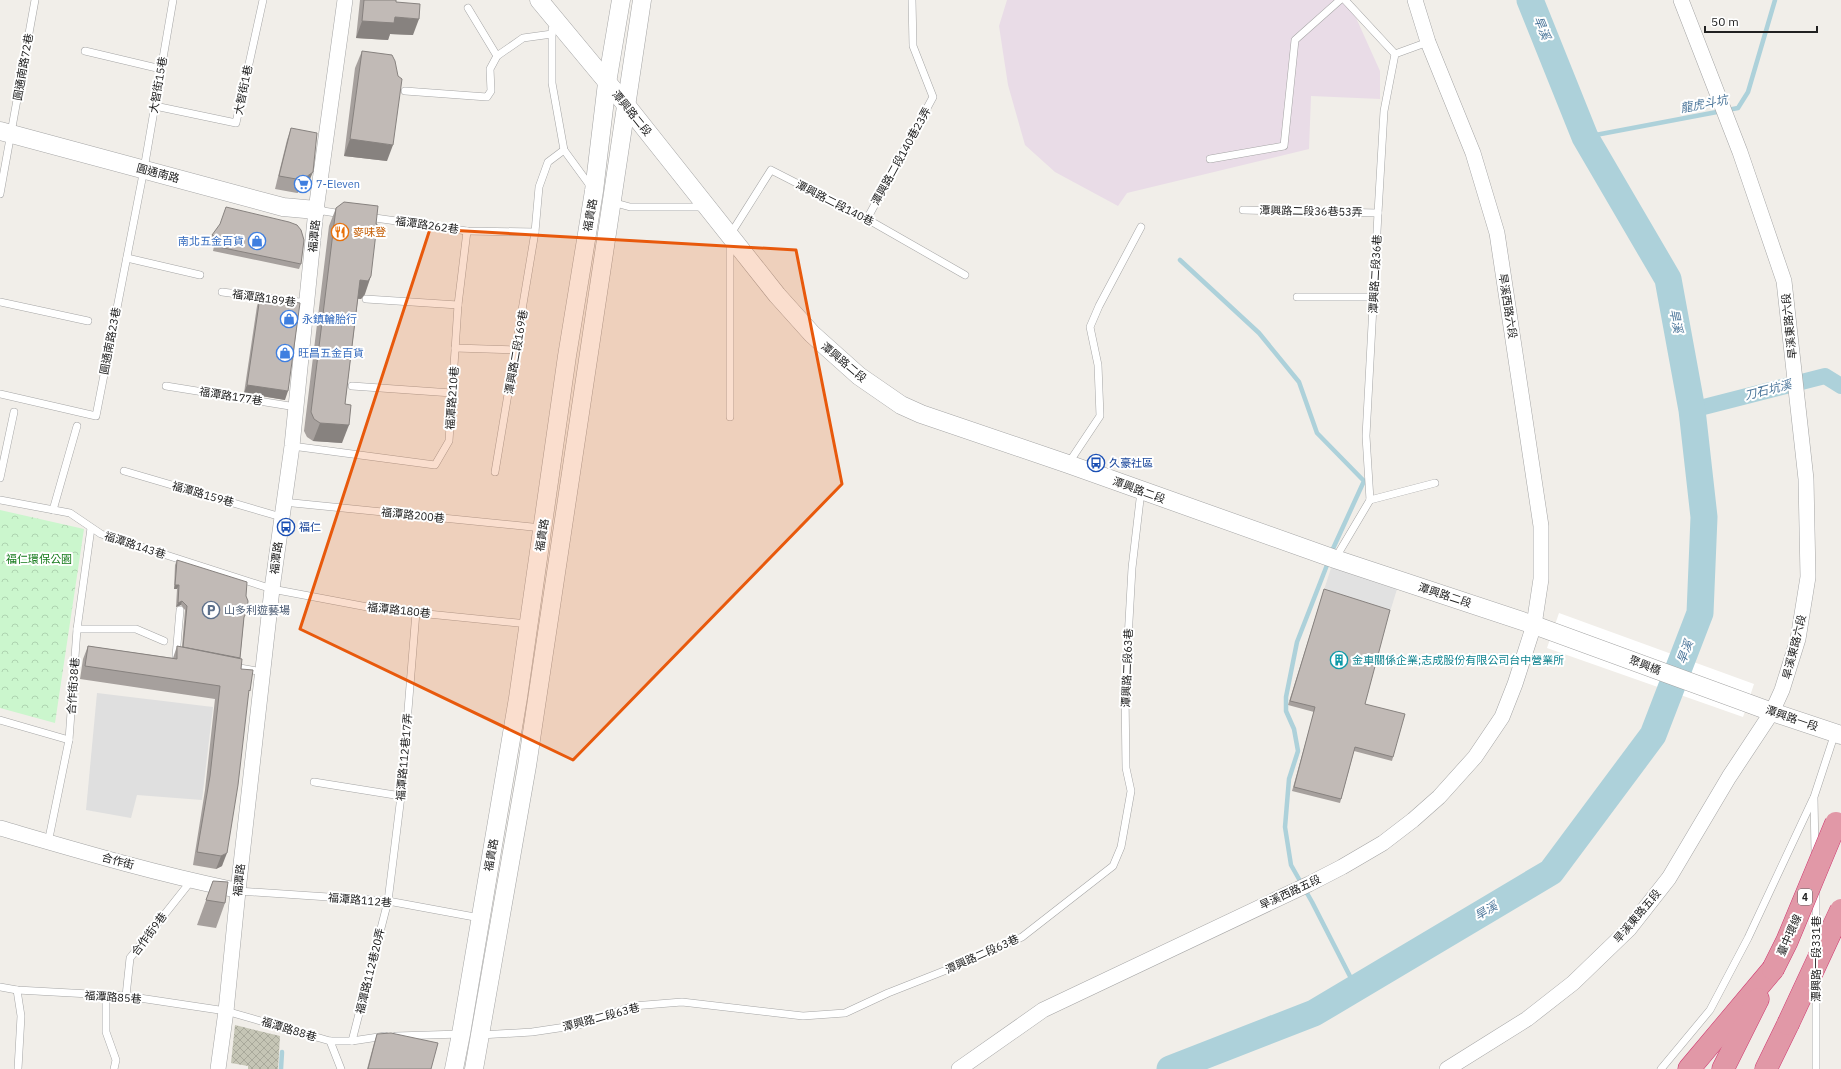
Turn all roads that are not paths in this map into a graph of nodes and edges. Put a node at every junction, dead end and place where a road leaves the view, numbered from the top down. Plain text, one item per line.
1 (35, 0) edge
2 (173, 0) edge
3 (263, 0) edge
4 (345, 0) edge
5 (539, 0) edge
6 (621, 0) edge
7 (642, 0) edge
8 (912, 0) edge
9 (1340, 0) edge
10 (1345, 0) edge
11 (1415, 0) edge
12 (1681, 0) edge
13 (468, 8) dead end
14 (552, 25) junction
15 (1428, 42) junction
16 (85, 51) dead end
17 (1395, 54) junction
18 (497, 56) junction
19 (161, 69) junction
20 (607, 83) junction
21 (405, 91) dead end
22 (155, 106) junction
23 (627, 106) junction
24 (5, 132) edge
25 (564, 150) junction
26 (1210, 159) dead end
27 (144, 169) junction
28 (594, 191) junction
29 (0, 194) edge
30 (612, 202) junction
31 (316, 210) junction
32 (1244, 210) dead end
33 (710, 212) junction
34 (1378, 213) junction
35 (346, 214) edge
36 (362, 216) edge
37 (867, 219) junction
38 (1141, 227) dead end
39 (467, 231) junction
40 (535, 232) junction
41 (730, 235) junction
42 (126, 258) junction
43 (200, 275) dead end
44 (965, 275) dead end
45 (222, 292) dead end
46 (1373, 296) junction
47 (1297, 297) dead end
48 (366, 298) dead end
49 (0, 302) edge
50 (306, 303) junction
51 (458, 306) junction
52 (88, 321) dead end
53 (455, 348) junction
54 (516, 350) junction
55 (166, 386) dead end
56 (352, 386) dead end
57 (452, 393) junction
58 (0, 394) edge
59 (296, 407) junction
60 (14, 412) dead end
61 (730, 417) dead end
62 (77, 426) dead end
63 (292, 446) junction
64 (1068, 464) junction
65 (124, 471) dead end
66 (495, 472) dead end
67 (0, 478) edge
68 (1435, 483) dead end
69 (1141, 491) junction
70 (0, 500) edge
71 (1370, 500) junction
72 (283, 502) junction
73 (54, 510) junction
74 (281, 517) junction
75 (91, 528) junction
76 (543, 528) junction
77 (1335, 559) junction
78 (272, 589) junction
79 (180, 610) dead end
80 (416, 612) junction
81 (528, 624) junction
82 (1540, 627) junction
83 (77, 629) junction
84 (164, 641) dead end
85 (184, 658) edge
86 (224, 665) edge
87 (263, 672) junction
88 (1744, 701) joint
89 (1772, 712) junction
90 (0, 720) edge
91 (1838, 734) edge
92 (69, 740) junction
93 (314, 782) dead end
94 (401, 796) junction
95 (1814, 797) junction
96 (1841, 812) edge
97 (0, 828) edge
98 (48, 843) junction
99 (191, 881) junction
100 (238, 890) junction
101 (388, 901) junction
102 (1841, 910) edge
103 (480, 918) junction
104 (1773, 969) junction
105 (0, 987) edge
106 (17, 990) junction
107 (106, 996) junction
108 (126, 996) junction
109 (226, 1011) junction
110 (1788, 1024) junction
111 (471, 1035) junction
112 (330, 1041) junction
113 (352, 1041) junction
114 (18, 1069) edge
115 (114, 1069) edge
116 (218, 1069) edge
117 (341, 1069) edge
118 (454, 1069) edge
119 (474, 1069) edge
120 (958, 1069) edge
121 (1447, 1069) edge
122 (1661, 1069) edge
123 (1689, 1069) edge
124 (1724, 1069) edge
125 (1766, 1069) edge
126 (1777, 1069) edge
127 (1816, 1069) edge

1 - 24 lane, 圓通南路72巷
2 - 19 lane, 大智街15巷
3 - 22 lane, 大智街1巷
4 - 31 street, 福潭路
5 - 14 street, 潭興路二段
6 - 20 street, 福貴路
7 - 23 street, 福貴路
8 - 37 lane, 潭興路二段140巷23弄
9 - 26 lane
10 - 17 lane
11 - 15 street, 旱溪西路六段
12 - 89 street, 旱溪東路六段
13 - 18 lane
14 - 18 lane
14 - 20 street, 潭興路二段
14 - 25 lane
15 - 17 lane
15 - 82 street, 旱溪西路六段
16 - 19 lane
17 - 34 lane, 潭興路二段36巷
18 - 21 lane
19 - 22 lane, 大智街15巷
20 - 23 street, 潭興路二段
20 - 28 street, 福貴路
22 - 27 lane, 大智街15巷
23 - 30 street, 福貴路
23 - 33 street, 潭興路二段
24 - 27 street, 圓通南路
24 - 29 lane, 圓通南路72巷
25 - 28 lane
25 - 40 lane, 潭興路二段169巷
27 - 31 street, 圓通南路
27 - 42 lane, 圓通南路23巷
28 - 76 street, 福貴路
30 - 33 lane
30 - 111 street, 福貴路
31 - 35 lane
31 - 50 street, 福潭路
32 - 34 lane, 潭興路二段36巷53弄
33 - 41 street, 潭興路二段
34 - 46 lane, 潭興路二段36巷
36 - 39 lane, 福潭路262巷
37 - 41 lane, 潭興路二段140巷
37 - 44 lane, 潭興路二段140巷
38 - 64 lane
39 - 40 lane, 福潭路262巷
39 - 51 lane, 福潭路210巷
40 - 54 lane, 潭興路二段169巷
41 - 61 lane
41 - 64 street, 潭興路二段
42 - 43 lane
42 - 58 lane, 圓通南路23巷
45 - 50 lane, 福潭路189巷
46 - 47 lane
46 - 71 lane, 潭興路二段36巷
48 - 51 lane
49 - 52 lane
50 - 59 street, 福潭路
51 - 53 lane, 福潭路210巷
53 - 54 lane
53 - 57 lane, 福潭路210巷
54 - 66 lane, 潭興路二段169巷
55 - 59 lane, 福潭路177巷
56 - 57 lane
57 - 63 lane, 福潭路210巷
59 - 63 street, 福潭路
60 - 67 lane
62 - 73 lane
63 - 72 street, 福潭路
64 - 69 street, 潭興路二段
65 - 74 lane, 福潭路159巷
68 - 71 lane
69 - 77 street, 潭興路二段
69 - 111 lane, 潭興路二段63巷
70 - 73 lane, 福潭路143巷
71 - 77 lane
72 - 74 street, 福潭路
72 - 76 lane, 福潭路200巷
73 - 75 lane, 福潭路143巷
74 - 78 street, 福潭路
75 - 78 lane, 福潭路143巷
75 - 83 lane, 合作街38巷
76 - 81 street, 福貴路
77 - 82 street, 潭興路二段
78 - 80 lane, 福潭路180巷
78 - 87 street, 福潭路
79 - 85 lane
80 - 81 lane, 福潭路180巷
80 - 94 lane, 福潭路112巷17弄
81 - 103 street, 福貴路
82 - 88 street, 聚興橋
82 - 120 street, 旱溪西路五段
83 - 84 lane
83 - 92 lane, 合作街38巷
86 - 87 lane
87 - 100 street, 福潭路
88 - 89 street, 潭興路一段
89 - 91 street, 潭興路一段
89 - 121 street, 旱溪東路五段
90 - 92 lane
91 - 95 lane, 潭興路一段331巷
92 - 98 lane, 合作街38巷
93 - 94 lane
94 - 101 lane, 福潭路112巷17弄
95 - 122 lane
95 - 127 lane, 潭興路一段331巷
96 - 104 highway, 臺中環線 / 4, bridge
97 - 98 street, 合作街
98 - 99 street, 合作街
99 - 100 street, 合作街
99 - 108 lane, 合作街9巷
100 - 101 lane, 福潭路112巷
100 - 109 street, 福潭路
101 - 103 lane, 福潭路112巷
101 - 113 lane, 福潭路112巷20弄
102 - 110 highway, bridge
103 - 111 street, 福貴路
104 - 123 highway
104 - 124 highway
105 - 106 lane, 福潭路85巷
106 - 107 lane, 福潭路85巷
106 - 114 lane
107 - 108 lane, 福潭路85巷
107 - 115 lane
108 - 109 lane, 福潭路85巷
109 - 112 lane, 福潭路88巷
109 - 116 street, 福潭路
110 - 125 highway
110 - 126 highway
111 - 113 lane, 潭興路二段63巷
111 - 118 street, 福貴路
111 - 119 street, 福貴路
112 - 113 lane, 福潭路88巷
112 - 117 lane

